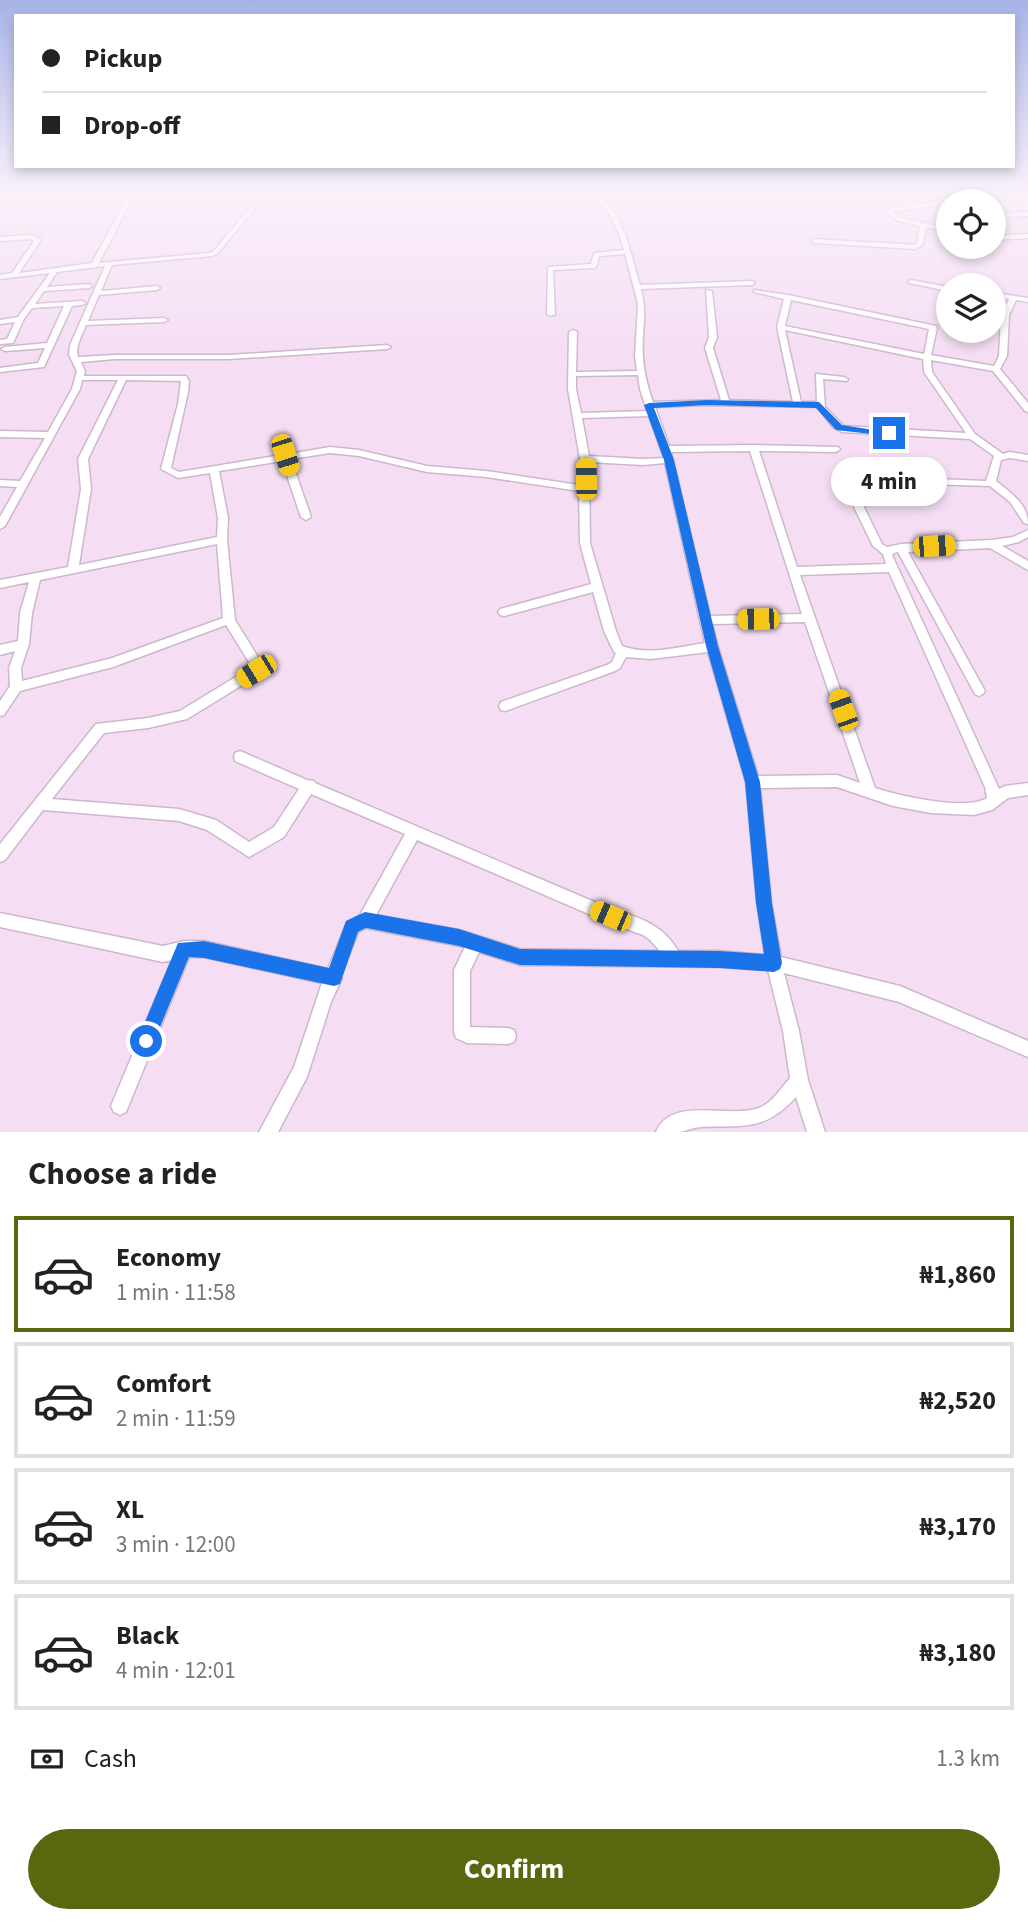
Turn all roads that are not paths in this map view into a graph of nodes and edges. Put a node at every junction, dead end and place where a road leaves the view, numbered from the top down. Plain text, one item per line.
1 (33, 247) edge
2 (104, 247) edge
3 (220, 247) edge
4 (624, 247) edge
5 (625, 252) junction
6 (109, 264) junction
7 (94, 265) junction
8 (54, 272) dead end
9 (14, 275) junction
10 (0, 277) edge
11 (911, 282) dead end
12 (89, 286) dead end
13 (636, 287) junction
14 (936, 287) edge
15 (157, 288) dead end
16 (41, 289) junction
17 (708, 291) dead end
18 (97, 293) junction
19 (1006, 296) edge
20 (788, 297) junction
21 (1013, 297) junction
22 (1028, 300) edge
23 (82, 303) dead end
24 (69, 304) junction
25 (29, 306) junction
26 (551, 314) dead end
27 (20, 319) junction
28 (164, 320) dead end
29 (0, 322) edge
30 (84, 323) junction
31 (781, 327) junction
32 (573, 332) dead end
33 (50, 345) junction
34 (387, 347) dead end
35 (2, 349) edge
36 (927, 358) junction
37 (76, 359) junction
38 (996, 369) junction
39 (0, 370) edge
40 (641, 373) junction
41 (572, 374) junction
42 (124, 377) junction
43 (79, 378) junction
44 (844, 379) dead end
45 (726, 403) junction
46 (797, 403) junction
47 (822, 406) junction
48 (650, 409) junction
49 (1028, 409) edge
50 (576, 416) junction
51 (0, 434) edge
52 (49, 435) junction
53 (972, 436) junction
54 (754, 448) junction
55 (835, 449) dead end
56 (667, 454) junction
57 (285, 455) junction
58 (1000, 456) junction
59 (1028, 458) edge
60 (585, 459) junction
61 (214, 468) junction
62 (866, 479) dead end
63 (991, 482) junction
64 (0, 483) edge
65 (22, 484) junction
66 (584, 489) junction
67 (857, 503) dead end
68 (306, 517) dead end
69 (1028, 521) edge
70 (0, 526) edge
71 (1028, 533) edge
72 (222, 540) junction
73 (992, 544) junction
74 (901, 548) junction
75 (888, 552) junction
76 (1028, 566) edge
77 (892, 568) junction
78 (73, 570) junction
79 (793, 571) junction
80 (35, 578) junction
81 (0, 584) edge
82 (596, 587) junction
83 (504, 612) dead end
84 (809, 618) junction
85 (229, 620) junction
86 (706, 620) junction
87 (23, 644) junction
88 (712, 646) junction
89 (0, 650) edge
90 (623, 651) junction
91 (16, 687) junction
92 (979, 691) dead end
93 (505, 706) dead end
94 (0, 711) edge
95 (240, 757) dead end
96 (752, 782) junction
97 (309, 785) junction
98 (1028, 789) edge
99 (870, 792) junction
100 (997, 793) junction
101 (42, 804) junction
102 (413, 833) junction
103 (0, 855) edge
104 (0, 920) edge
105 (365, 920) junction
106 (475, 943) junction
107 (184, 949) junction
108 (674, 959) junction
109 (774, 963) junction
110 (334, 978) junction
111 (508, 1036) dead end
112 (1028, 1049) edge
113 (799, 1080) junction
114 (120, 1106) dead end
115 (268, 1132) edge
116 (665, 1132) edge
117 (816, 1132) edge

1 - 9 street
2 - 7 street
3 - 6 street
4 - 5 street
5 - 13 street
5 - 26 street
6 - 7 street
6 - 18 street
7 - 9 street
8 - 16 street
9 - 10 street
11 - 14 street
12 - 16 street
13 - 20 street
13 - 40 street
15 - 18 street
16 - 25 street
17 - 45 street
18 - 30 street
19 - 21 street
20 - 31 street
20 - 36 street
21 - 22 street
21 - 38 street
23 - 24 street
24 - 25 street
24 - 33 street
25 - 27 street
27 - 29 street
27 - 35 street
28 - 30 street
30 - 37 street
31 - 36 street
31 - 46 street
32 - 41 street
33 - 35 street
33 - 39 street
34 - 37 street
36 - 38 street
36 - 53 street
37 - 43 street
38 - 49 street
40 - 41 street
40 - 48 street
41 - 50 street
42 - 43 street
42 - 61 street
42 - 78 street
43 - 52 street
44 - 47 street
45 - 46 street
45 - 48 street
46 - 47 street
47 - 53 street
48 - 50 street
48 - 56 street
50 - 60 street
51 - 52 street
52 - 65 street
53 - 58 street
54 - 55 street
54 - 56 street
54 - 79 street
56 - 60 street
56 - 86 street
57 - 61 street
57 - 66 street
57 - 68 street
58 - 59 street
58 - 63 street
60 - 66 street
61 - 72 street
62 - 63 street
63 - 69 street
64 - 65 street
65 - 70 street
66 - 82 street
67 - 75 street
71 - 73 street
72 - 78 street
72 - 85 street
73 - 74 street
73 - 76 street
74 - 75 street
74 - 92 street
75 - 77 street
77 - 79 street
77 - 100 street
78 - 80 street
79 - 84 street
80 - 81 street
80 - 87 street
82 - 83 street
82 - 90 street
84 - 86 street
84 - 99 street
85 - 91 street
85 - 101 street
86 - 88 street
87 - 89 street
87 - 91 street
88 - 90 street
88 - 96 street
90 - 93 street
91 - 94 street
95 - 97 street
96 - 99 street
96 - 109 street
97 - 101 street
97 - 102 street
98 - 100 street
99 - 100 street
101 - 103 street
102 - 105 street
102 - 108 street
104 - 107 street
105 - 106 street
105 - 110 street
106 - 108 street
106 - 111 street
107 - 110 street
107 - 114 street
108 - 109 street
109 - 112 street
109 - 113 street
110 - 115 street
113 - 116 street
113 - 117 street

